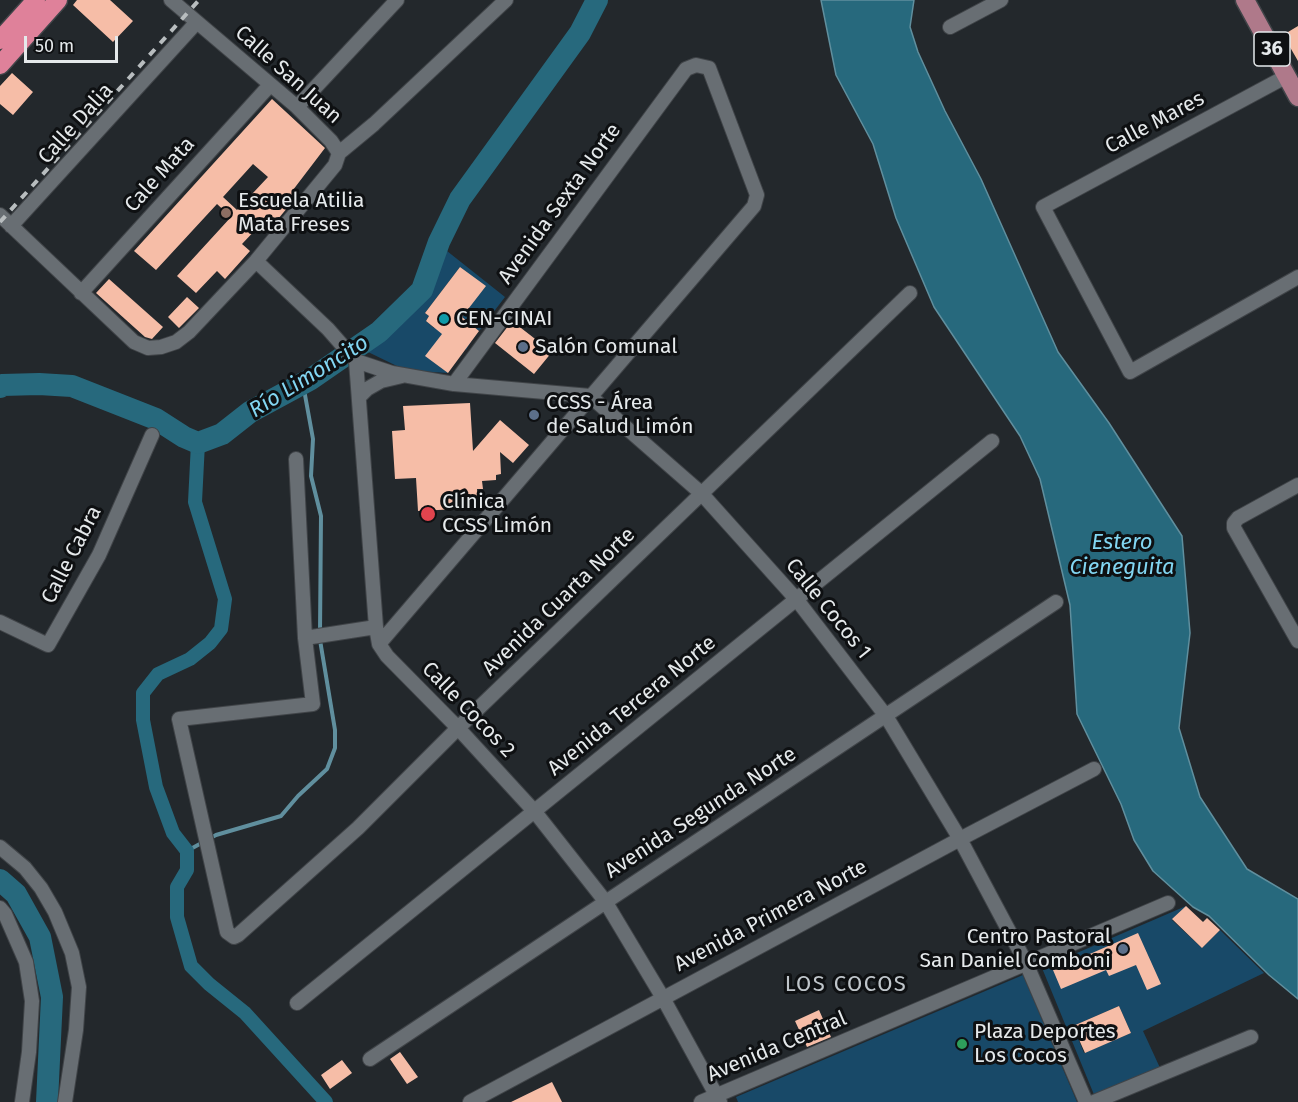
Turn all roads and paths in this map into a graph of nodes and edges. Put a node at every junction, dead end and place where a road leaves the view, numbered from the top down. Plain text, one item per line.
1 (36, 0) edge
2 (58, 0) edge
3 (171, 0) edge
4 (397, 0) edge
5 (506, 0) edge
6 (1001, 0) edge
7 (1245, 0) edge
8 (196, 23) junction
9 (950, 27) dead end
10 (0, 40) edge
11 (0, 65) edge
12 (1287, 76) junction
13 (270, 85) junction
14 (1298, 97) edge
15 (297, 107) junction
16 (339, 153) junction
17 (0, 215) edge
18 (11, 226) junction
19 (256, 261) junction
20 (1298, 278) edge
21 (81, 293) junction
22 (910, 293) dead end
23 (356, 361) junction
24 (404, 375) junction
25 (454, 384) junction
26 (590, 396) junction
27 (359, 398) junction
28 (152, 435) dead end
29 (992, 441) dead end
30 (296, 459) dead end
31 (1298, 485) edge
32 (701, 493) junction
33 (796, 600) junction
34 (1056, 602) dead end
35 (0, 622) edge
36 (376, 627) junction
37 (305, 638) junction
38 (1298, 641) edge
39 (379, 644) junction
40 (886, 716) junction
41 (458, 728) junction
42 (1094, 770) dead end
43 (535, 812) junction
44 (960, 839) junction
45 (0, 846) edge
46 (605, 901) junction
47 (1167, 903) dead end
48 (0, 908) edge
49 (1026, 963) junction
50 (663, 998) junction
51 (297, 1003) dead end
52 (1251, 1037) dead end
53 (370, 1059) dead end
54 (719, 1099) edge
55 (22, 1102) edge
56 (65, 1102) edge
57 (470, 1102) edge
58 (701, 1102) edge
59 (1086, 1102) edge
60 (1094, 1102) edge

1 - 10 highway
2 - 11 highway
3 - 8 street, Calle San Juan
4 - 15 street
5 - 16 street
6 - 9 street
7 - 12 main road, 36
8 - 13 street, Calle San Juan
8 - 18 street, Calle Dalia
12 - 14 main road, 36
12 - 20 street, Calle Mares
13 - 15 street, Calle San Juan
13 - 21 street, Cale Mata
15 - 16 street, Calle San Juan
16 - 19 street, Calle San Juan
17 - 18 street, Calle San Juan
18 - 21 street, Calle San Juan
19 - 21 street, Calle San Juan
19 - 23 street
22 - 32 street, Avenida Cuarta Norte
23 - 24 street
23 - 27 street, Calle Cocos 2
24 - 25 street
24 - 27 street
25 - 26 street
25 - 26 street, Avenida Sexta Norte
26 - 32 street, Calle Cocos 1
26 - 39 street
27 - 36 street, Calle Cocos 2
28 - 35 street, Calle Cabra
29 - 33 street, Avenida Tercera Norte
30 - 37 street
31 - 38 street
32 - 33 street, Calle Cocos 1
32 - 41 street, Avenida Cuarta Norte
33 - 40 street, Calle Cocos 1
33 - 43 street, Avenida Tercera Norte
34 - 40 street, Avenida Segunda Norte
36 - 37 street
36 - 39 street, Calle Cocos 2
37 - 41 street, Avenida Cuarta Norte
39 - 41 street, Calle Cocos 2
40 - 44 street, Calle Cocos 1
40 - 46 street, Avenida Segunda Norte
41 - 43 street, Calle Cocos 2
42 - 44 street, Avenida Primera Norte
43 - 46 street, Calle Cocos 2
43 - 51 street, Avenida Tercera Norte
44 - 49 street, Calle Cocos 1
44 - 50 street, Avenida Primera Norte
45 - 56 street
46 - 50 street, Calle Cocos 2
46 - 53 street, Avenida Segunda Norte
47 - 49 street, Avenida Central
48 - 55 street
49 - 54 street, Avenida Central
49 - 59 street, Calle Cocos 1
50 - 54 street, Calle Cocos 2
50 - 57 street, Avenida Primera Norte
52 - 60 street
54 - 58 street, Avenida Central

